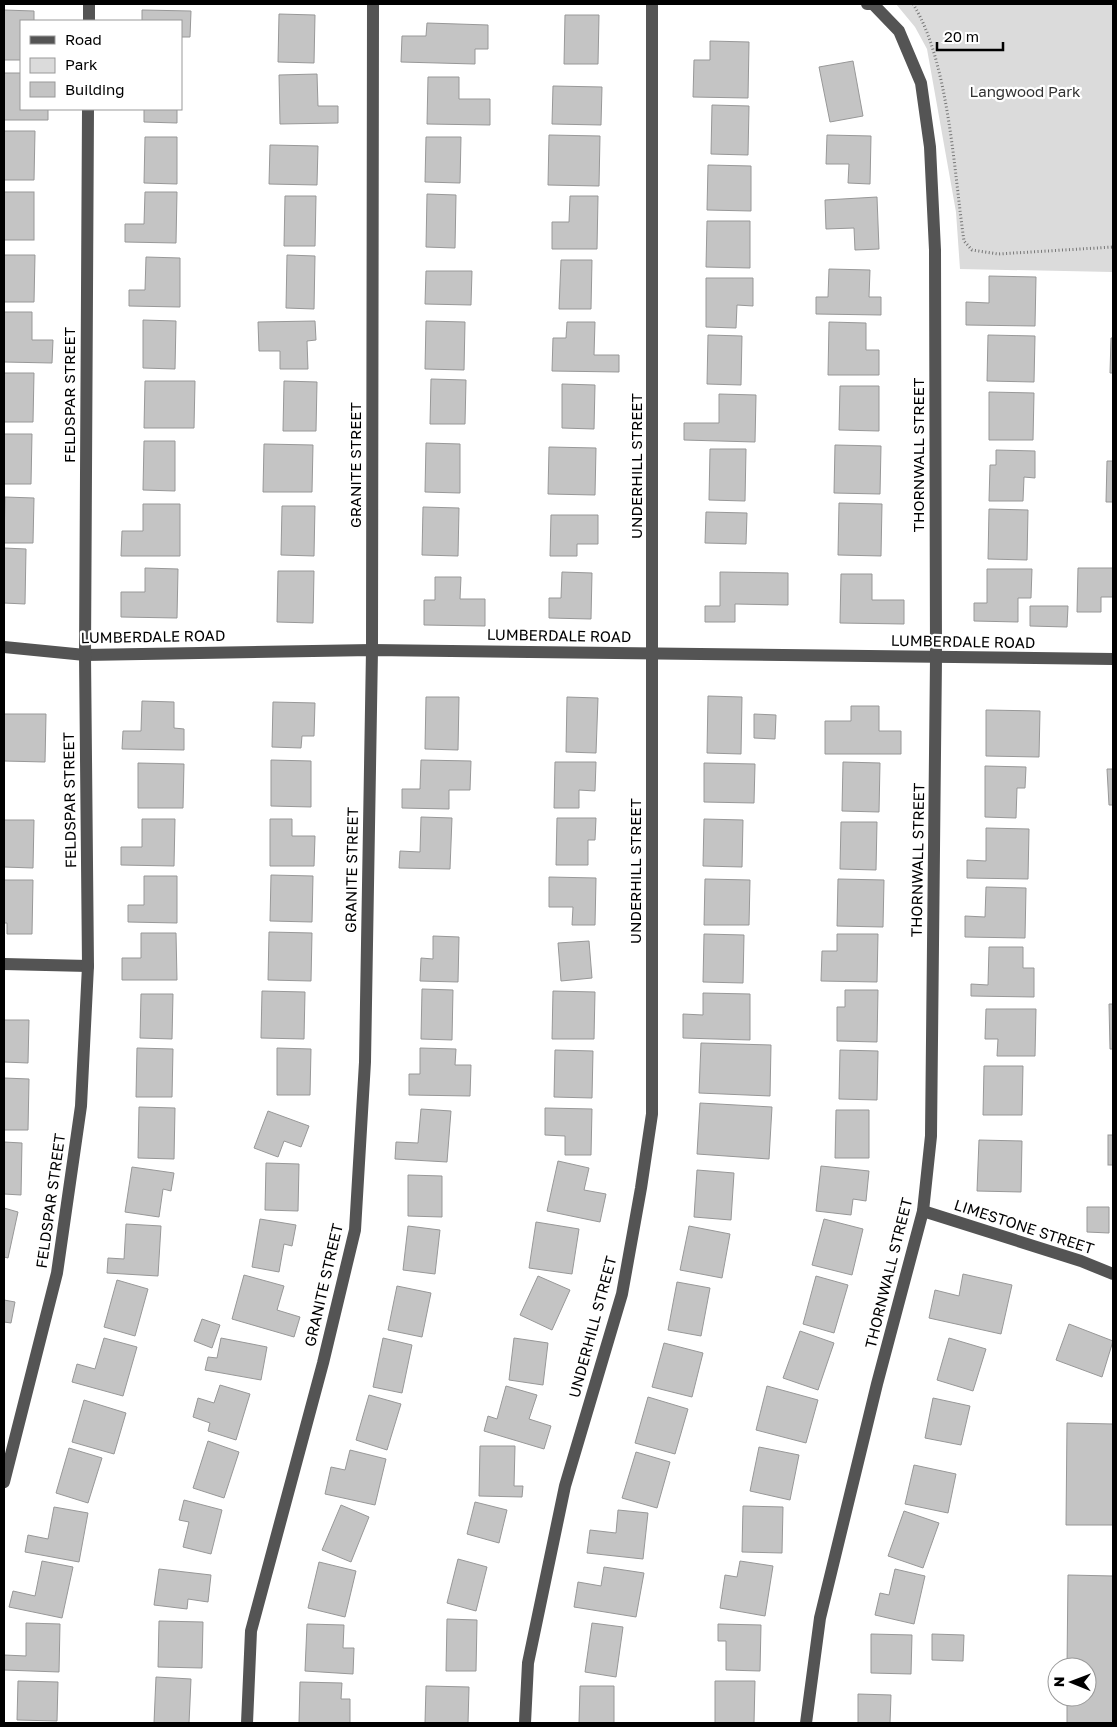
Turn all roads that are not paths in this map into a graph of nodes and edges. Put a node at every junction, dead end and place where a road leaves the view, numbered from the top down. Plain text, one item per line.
1 (89, 4) edge
2 (373, 4) edge
3 (652, 4) edge
4 (867, 4) edge
5 (89, 20) edge
6 (88, 110) edge
7 (4, 647) edge
8 (372, 650) junction
9 (653, 654) junction
10 (85, 655) junction
11 (936, 658) junction
12 (1113, 659) edge
13 (4, 964) edge
14 (88, 966) junction
15 (923, 1211) junction
16 (1113, 1274) edge
17 (4, 1482) edge
18 (247, 1723) edge
19 (525, 1723) edge
20 (806, 1723) edge

1 - 5 street
2 - 8 street, GRANITE STREET
3 - 9 street, UNDERHILL STREET
4 - 11 street, THORNWALL STREET
6 - 10 street, FELDSPAR STREET
7 - 10 street, LUMBERDALE ROAD
8 - 9 street, LUMBERDALE ROAD
8 - 10 street, LUMBERDALE ROAD
8 - 18 street, GRANITE STREET
9 - 11 street, LUMBERDALE ROAD
9 - 19 street, UNDERHILL STREET
10 - 14 street, FELDSPAR STREET
11 - 12 street, LUMBERDALE ROAD
11 - 15 street, THORNWALL STREET
13 - 14 street
14 - 17 street, FELDSPAR STREET
15 - 16 street, LIMESTONE STREET
15 - 20 street, THORNWALL STREET

